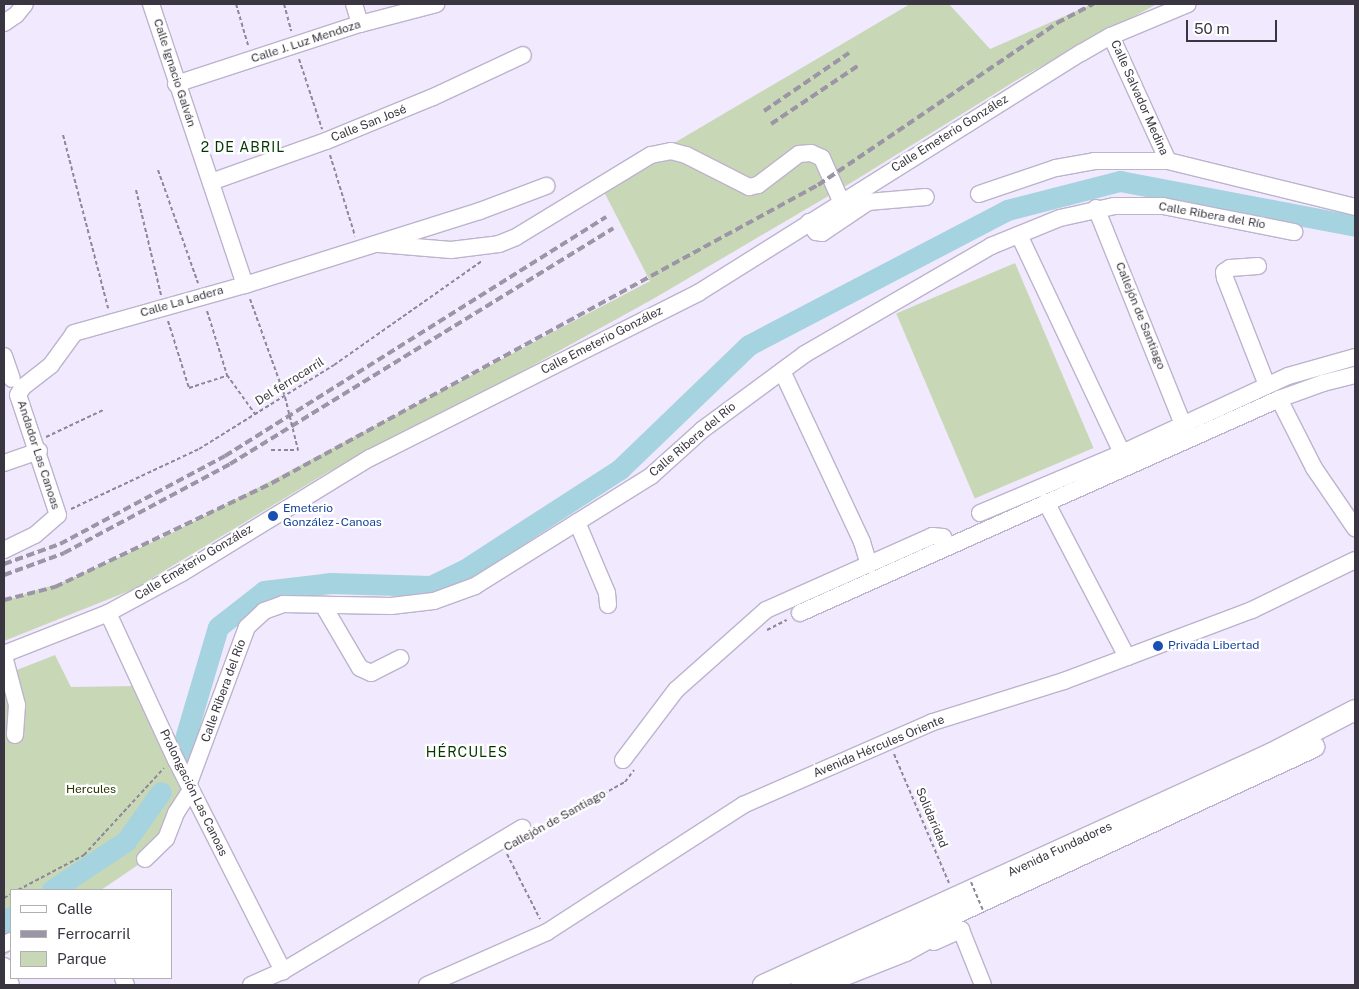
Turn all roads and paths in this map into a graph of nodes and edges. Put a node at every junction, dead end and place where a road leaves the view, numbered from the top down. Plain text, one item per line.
1 (24, 4) edge
2 (151, 4) edge
3 (236, 4) edge
4 (284, 4) edge
5 (354, 4) edge
6 (436, 4) edge
7 (1188, 4) edge
8 (4, 23) edge
9 (360, 24) junction
10 (1111, 36) junction
11 (294, 45) junction
12 (523, 55) dead end
13 (252, 59) junction
14 (176, 84) junction
15 (63, 134) dead end
16 (1168, 161) junction
17 (211, 182) junction
18 (546, 186) dead end
19 (136, 190) dead end
20 (979, 194) dead end
21 (926, 197) dead end
22 (841, 202) junction
23 (1096, 208) junction
24 (1355, 208) edge
25 (809, 222) junction
26 (1294, 232) dead end
27 (1019, 235) junction
28 (372, 244) junction
29 (484, 260) dead end
30 (1258, 266) dead end
31 (245, 285) junction
32 (164, 306) junction
33 (112, 322) junction
34 (4, 356) edge
35 (1355, 357) edge
36 (782, 371) junction
37 (227, 375) dead end
38 (1355, 375) edge
39 (12, 379) dead end
40 (1267, 386) junction
41 (18, 395) joint
42 (285, 397) junction
43 (1279, 399) junction
44 (103, 410) dead end
45 (1183, 424) junction
46 (37, 447) junction
47 (271, 450) dead end
48 (1122, 453) junction
49 (4, 463) edge
50 (1046, 502) junction
51 (980, 513) dead end
52 (58, 515) junction
53 (577, 522) junction
54 (1355, 528) edge
55 (948, 547) junction
56 (4, 550) edge
57 (1355, 560) edge
58 (869, 565) junction
59 (323, 605) junction
60 (608, 605) dead end
61 (108, 613) junction
62 (800, 613) joint
63 (759, 636) dead end
64 (4, 655) edge
65 (1127, 657) junction
66 (400, 658) dead end
67 (1355, 710) edge
68 (1355, 724) edge
69 (15, 735) dead end
70 (889, 743) junction
71 (174, 756) junction
72 (629, 763) joint
73 (190, 787) junction
74 (526, 831) joint
75 (505, 849) dead end
76 (145, 859) dead end
77 (971, 882) dead end
78 (20, 889) edge
79 (954, 907) junction
80 (984, 912) dead end
81 (547, 932) junction
82 (906, 953) junction
83 (4, 966) edge
84 (283, 971) junction
85 (12, 985) edge
86 (251, 985) edge
87 (427, 985) edge
88 (762, 985) edge
89 (801, 985) edge
90 (825, 985) edge
91 (983, 985) edge

1 - 8 street
2 - 14 street, Calle Ignacio Galván
3 - 13 path
4 - 11 path
5 - 9 street
6 - 9 street, Calle J. Luz Mendoza
7 - 10 street, Calle Emeterio González
9 - 11 street, Calle J. Luz Mendoza
10 - 16 street, Calle Salvador Medina
10 - 22 street, Calle Emeterio González
11 - 13 street, Calle J. Luz Mendoza
12 - 17 street, Calle San José
13 - 14 street, Calle J. Luz Mendoza
14 - 17 street, Calle Ignacio Galván
15 - 33 path
16 - 20 street
16 - 24 street
17 - 31 street, Calle Ignacio Galván
18 - 28 street, Calle La Ladera
19 - 32 path
21 - 25 street
22 - 25 street, Calle Emeterio González
22 - 28 street, Calle La Ladera
23 - 26 street, Calle Ribera del Río
23 - 27 street, Calle Ribera del Río
23 - 45 street, Callejón de Santiago
25 - 61 street, Calle Emeterio González
27 - 36 street, Calle Ribera del Río
27 - 48 street
28 - 31 street, Calle La Ladera
29 - 42 path, Del ferrocarril
30 - 40 street
31 - 32 street, Calle La Ladera
31 - 42 path
32 - 33 street, Calle La Ladera
32 - 37 path
33 - 41 street, Calle La Ladera
34 - 39 street
35 - 40 street
36 - 53 street, Calle Ribera del Río
36 - 58 street
38 - 43 street
40 - 45 street
41 - 46 street, Andador Las Canoas
42 - 47 path, bridge
42 - 52 path, Del ferrocarril
43 - 50 street
43 - 54 street
44 - 46 path
45 - 48 street
46 - 49 street
46 - 52 street, Andador Las Canoas
48 - 51 street
50 - 55 street
50 - 65 street
52 - 56 street
53 - 59 street, Calle Ribera del Río
53 - 60 street
55 - 58 street
55 - 62 street
57 - 65 street, Avenida Hércules Oriente
58 - 72 street
59 - 66 street
59 - 73 street, Calle Ribera del Río
61 - 64 street, Calle Emeterio González
61 - 71 street, Prolongación Las Canoas
62 - 63 path
64 - 69 street
65 - 70 street, Avenida Hércules Oriente
67 - 79 main road, Avenida Fundadores
68 - 79 main road, Avenida Fundadores
70 - 79 path, Solidaridad
70 - 81 street, Avenida Hércules Oriente
71 - 73 street, Prolongación Las Canoas
71 - 78 path
72 - 74 path, Callejón de Santiago
73 - 76 street, Calle Ribera del Río
73 - 84 street, Prolongación Las Canoas
74 - 84 street, Callejón de Santiago
75 - 81 path
77 - 80 path, bridge
79 - 82 street
79 - 88 main road, Avenida Fundadores
79 - 89 main road, Avenida Fundadores
81 - 87 street, Avenida Hércules Oriente
82 - 90 street
82 - 91 street
83 - 85 street
84 - 86 street, Callejón de Santiago

